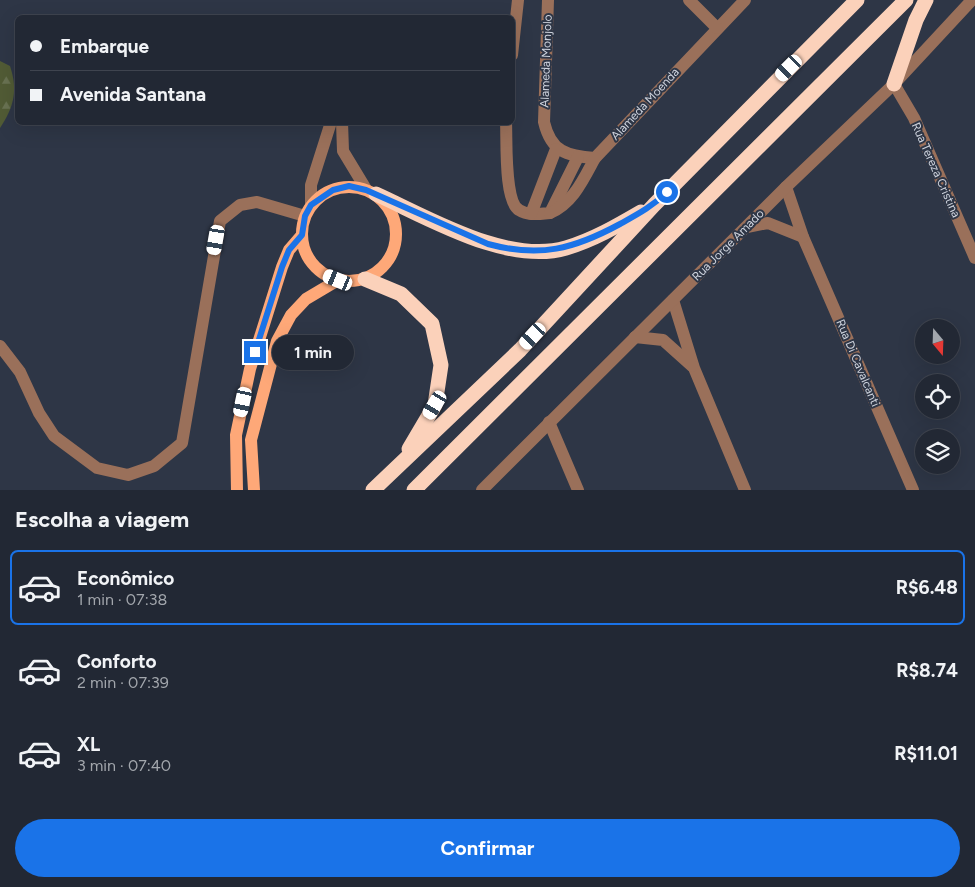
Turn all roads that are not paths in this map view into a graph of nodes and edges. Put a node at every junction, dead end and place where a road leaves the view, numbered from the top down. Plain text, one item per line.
1 (548, 0) edge
2 (689, 0) edge
3 (745, 0) edge
4 (857, 0) edge
5 (906, 0) edge
6 (926, 0) edge
7 (972, 0) edge
8 (518, 2) edge
9 (515, 28) edge
10 (717, 28) junction
11 (894, 84) junction
12 (330, 125) edge
13 (342, 125) edge
14 (506, 125) edge
15 (556, 149) junction
16 (578, 157) junction
17 (595, 158) junction
18 (786, 187) junction
19 (371, 192) junction
20 (654, 205) junction
21 (308, 211) junction
22 (550, 213) junction
23 (531, 214) junction
24 (747, 227) junction
25 (302, 235) junction
26 (804, 237) junction
27 (975, 258) edge
28 (365, 279) junction
29 (338, 280) junction
30 (673, 300) junction
31 (636, 337) junction
32 (0, 346) edge
33 (694, 368) junction
34 (549, 422) junction
35 (399, 466) junction
36 (237, 490) edge
37 (254, 490) edge
38 (373, 490) edge
39 (414, 490) edge
40 (482, 490) edge
41 (578, 490) edge
42 (745, 490) edge
43 (913, 490) edge

1 - 15 street, Alameda Monjolo
2 - 10 street
3 - 10 street, Alameda Moenda
4 - 20 highway
5 - 39 highway
6 - 11 highway
7 - 11 street, Rua Jorge Amado
8 - 9 street
10 - 17 street, Alameda Moenda
11 - 18 street, Rua Jorge Amado
11 - 27 street, Rua Tereza Cristina
12 - 21 street
13 - 19 street
14 - 23 street
15 - 16 street
15 - 23 street
16 - 17 street
16 - 22 street
17 - 22 street, Alameda Moenda
18 - 24 street, Rua Jorge Amado
18 - 26 street, Rua Di Cavalcanti
19 - 20 highway
19 - 21 main road
19 - 28 main road
20 - 35 highway
21 - 25 main road
21 - 32 street
22 - 23 street
24 - 26 street
24 - 30 street, Rua Jorge Amado
25 - 29 main road
25 - 36 main road
26 - 43 street, Rua Di Cavalcanti
28 - 29 main road
28 - 35 highway
29 - 37 main road
30 - 31 street, Rua Jorge Amado
30 - 33 street
31 - 33 street
31 - 34 street, Rua Jorge Amado
33 - 42 street
34 - 40 street, Rua Jorge Amado
34 - 41 street
35 - 38 highway

